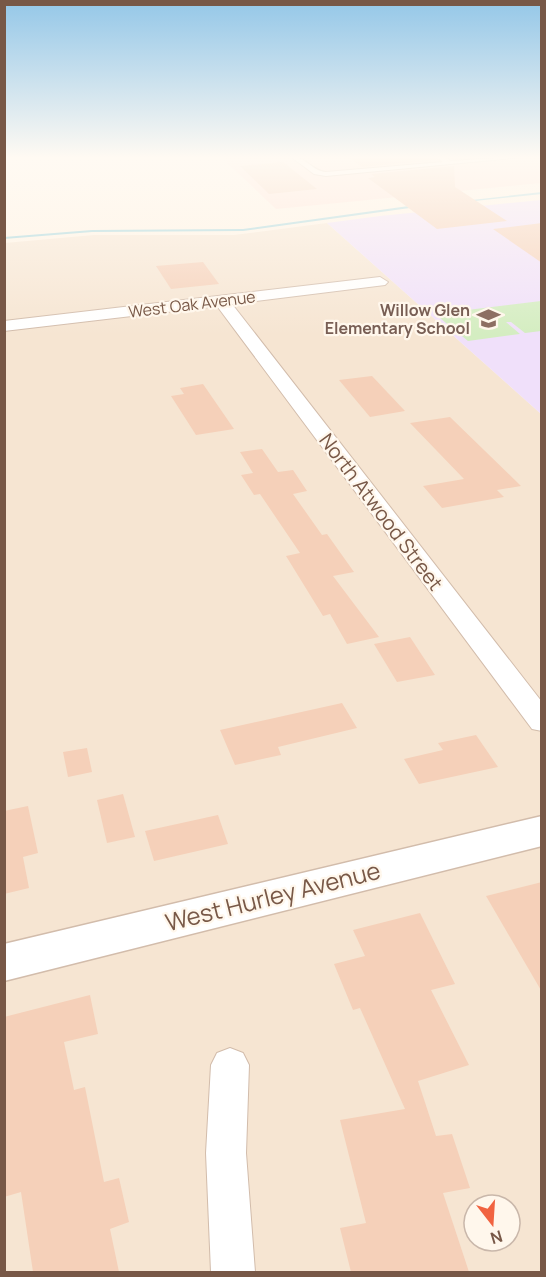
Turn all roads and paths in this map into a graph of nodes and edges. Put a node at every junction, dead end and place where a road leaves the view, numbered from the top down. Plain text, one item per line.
1 (380, 282) dead end
2 (220, 301) junction
3 (4, 326) edge
4 (542, 722) edge
5 (542, 831) edge
6 (4, 963) edge
7 (230, 1065) dead end
8 (233, 1272) edge

1 - 2 street, West Oak Avenue
2 - 3 street, West Oak Avenue
2 - 4 street, North Atwood Street
5 - 6 street, West Hurley Avenue
7 - 8 street

